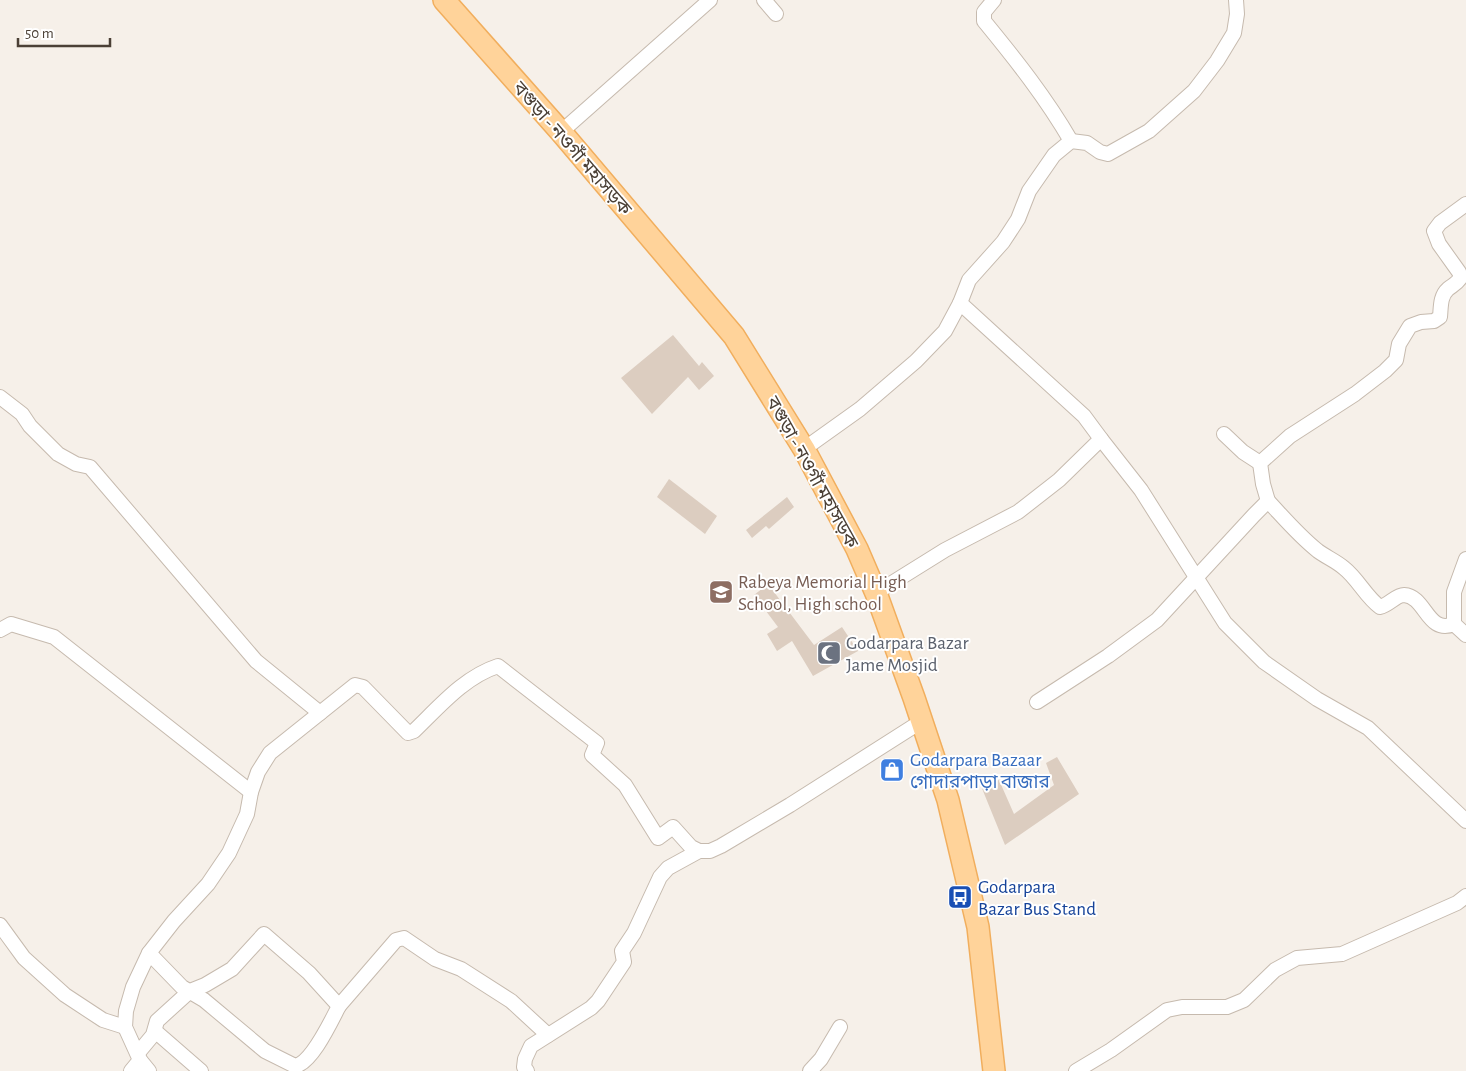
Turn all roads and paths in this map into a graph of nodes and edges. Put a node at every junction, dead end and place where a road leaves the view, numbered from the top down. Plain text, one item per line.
1 (444, 0) edge
2 (710, 0) edge
3 (764, 0) edge
4 (994, 0) edge
5 (1236, 0) edge
6 (776, 14) dead end
7 (561, 132) junction
8 (1071, 141) junction
9 (1466, 204) edge
10 (960, 304) junction
11 (0, 397) edge
12 (1224, 434) dead end
13 (1101, 438) junction
14 (804, 449) junction
15 (1260, 463) junction
16 (1268, 501) junction
17 (1466, 559) edge
18 (1196, 578) junction
19 (876, 593) junction
20 (1454, 624) junction
21 (0, 630) edge
22 (1466, 635) edge
23 (1037, 702) dead end
24 (320, 713) junction
25 (922, 721) junction
26 (251, 792) junction
27 (1466, 821) edge
28 (699, 851) junction
29 (1466, 896) edge
30 (0, 925) edge
31 (149, 953) junction
32 (190, 991) junction
33 (339, 1006) junction
34 (125, 1027) junction
35 (840, 1027) dead end
36 (155, 1031) junction
37 (548, 1035) junction
38 (142, 1061) edge
39 (296, 1069) edge
40 (131, 1071) edge
41 (201, 1071) edge
42 (527, 1071) edge
43 (810, 1071) edge
44 (994, 1071) edge
45 (1076, 1071) edge

1 - 7 main road, বগুড়া - নওগাঁ মহাসড়ক
2 - 7 street
3 - 6 street
4 - 8 street
5 - 8 street
7 - 14 main road, বগুড়া - নওগাঁ মহাসড়ক
8 - 10 street
9 - 15 street
10 - 13 street
10 - 14 street
11 - 24 street
12 - 15 street
13 - 18 street
13 - 19 street
14 - 19 main road, বগুড়া - নওগাঁ মহাসড়ক
15 - 16 street
16 - 18 street
16 - 20 street
17 - 20 street
18 - 23 street
18 - 27 street
19 - 25 main road, বগুড়া - নওগাঁ মহাসড়ক
20 - 22 street
21 - 26 street
24 - 26 street
24 - 28 street
25 - 28 street
25 - 44 main road, বগুড়া - নওগাঁ মহাসড়ক
26 - 31 street
28 - 37 street
29 - 45 street
30 - 34 street
31 - 32 street
31 - 34 street
32 - 33 street
32 - 36 street
32 - 39 street
33 - 37 street
33 - 39 street
34 - 38 street
35 - 43 street
36 - 38 street
36 - 41 street
37 - 42 street
38 - 40 street

